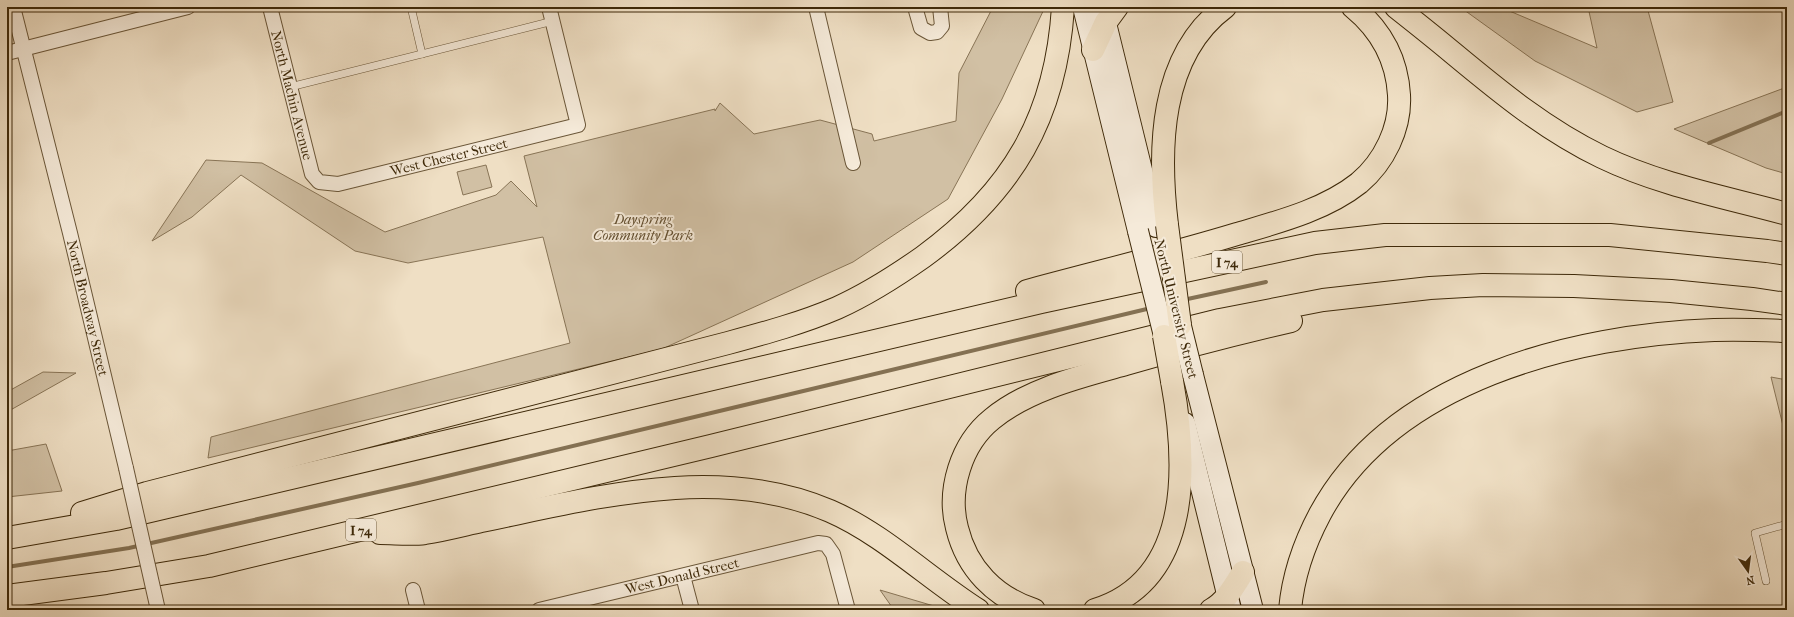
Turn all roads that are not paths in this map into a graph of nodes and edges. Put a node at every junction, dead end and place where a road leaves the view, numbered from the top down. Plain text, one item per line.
1 (13, 7) edge
2 (188, 7) edge
3 (270, 7) edge
4 (411, 7) edge
5 (549, 7) edge
6 (816, 7) edge
7 (916, 7) edge
8 (940, 7) edge
9 (1063, 7) edge
10 (1083, 7) edge
11 (1225, 7) edge
12 (1353, 7) edge
13 (1396, 7) edge
14 (1108, 12) edge
15 (553, 21) junction
16 (24, 48) junction
17 (1093, 50) junction
18 (7, 53) edge
19 (422, 54) junction
20 (290, 87) junction
21 (853, 163) dead end
22 (318, 182) joint
23 (1787, 214) edge
24 (1154, 228) junction
25 (1787, 254) edge
26 (1483, 286) junction
27 (1787, 304) edge
28 (1172, 330) junction
29 (1787, 331) edge
30 (1180, 379) junction
31 (678, 388) junction
32 (1787, 524) edge
33 (349, 533) junction
34 (7, 538) edge
35 (1243, 572) junction
36 (683, 576) junction
37 (1766, 581) dead end
38 (413, 590) dead end
39 (7, 596) edge
40 (1229, 603) edge
41 (158, 610) edge
42 (418, 610) edge
43 (539, 610) edge
44 (692, 610) edge
45 (848, 610) edge
46 (978, 610) edge
47 (1034, 610) edge
48 (1095, 610) edge
49 (1211, 610) edge
50 (1253, 610) edge
51 (1290, 610) edge

1 - 16 street, North Broadway Street
2 - 16 street
3 - 20 street, North Machin Avenue
4 - 19 lane
5 - 15 street
6 - 21 street
7 - 8 street
9 - 34 highway
10 - 17 main road, North University Street
11 - 24 highway
12 - 31 highway
13 - 23 highway
14 - 17 highway
14 - 24 main road, North University Street
15 - 19 lane
15 - 22 street, West Chester Street
16 - 18 street
16 - 41 street, North Broadway Street, bridge
17 - 24 main road, North University Street
19 - 20 lane
20 - 22 street, North Machin Avenue
24 - 28 highway, bridge
24 - 28 main road, North University Street, bridge
25 - 31 highway, I 74
26 - 27 highway, I 74
26 - 33 highway, I 74
26 - 47 highway
28 - 30 highway, bridge
29 - 51 highway
30 - 35 main road, North University Street
30 - 40 main road, North University Street
30 - 48 highway
31 - 34 highway, I 74
32 - 37 lane
33 - 39 highway, I 74
33 - 46 highway
35 - 40 highway
35 - 50 main road, North University Street
36 - 43 street, West Donald Street
36 - 44 street
36 - 45 street, West Donald Street
38 - 42 street
40 - 49 highway

